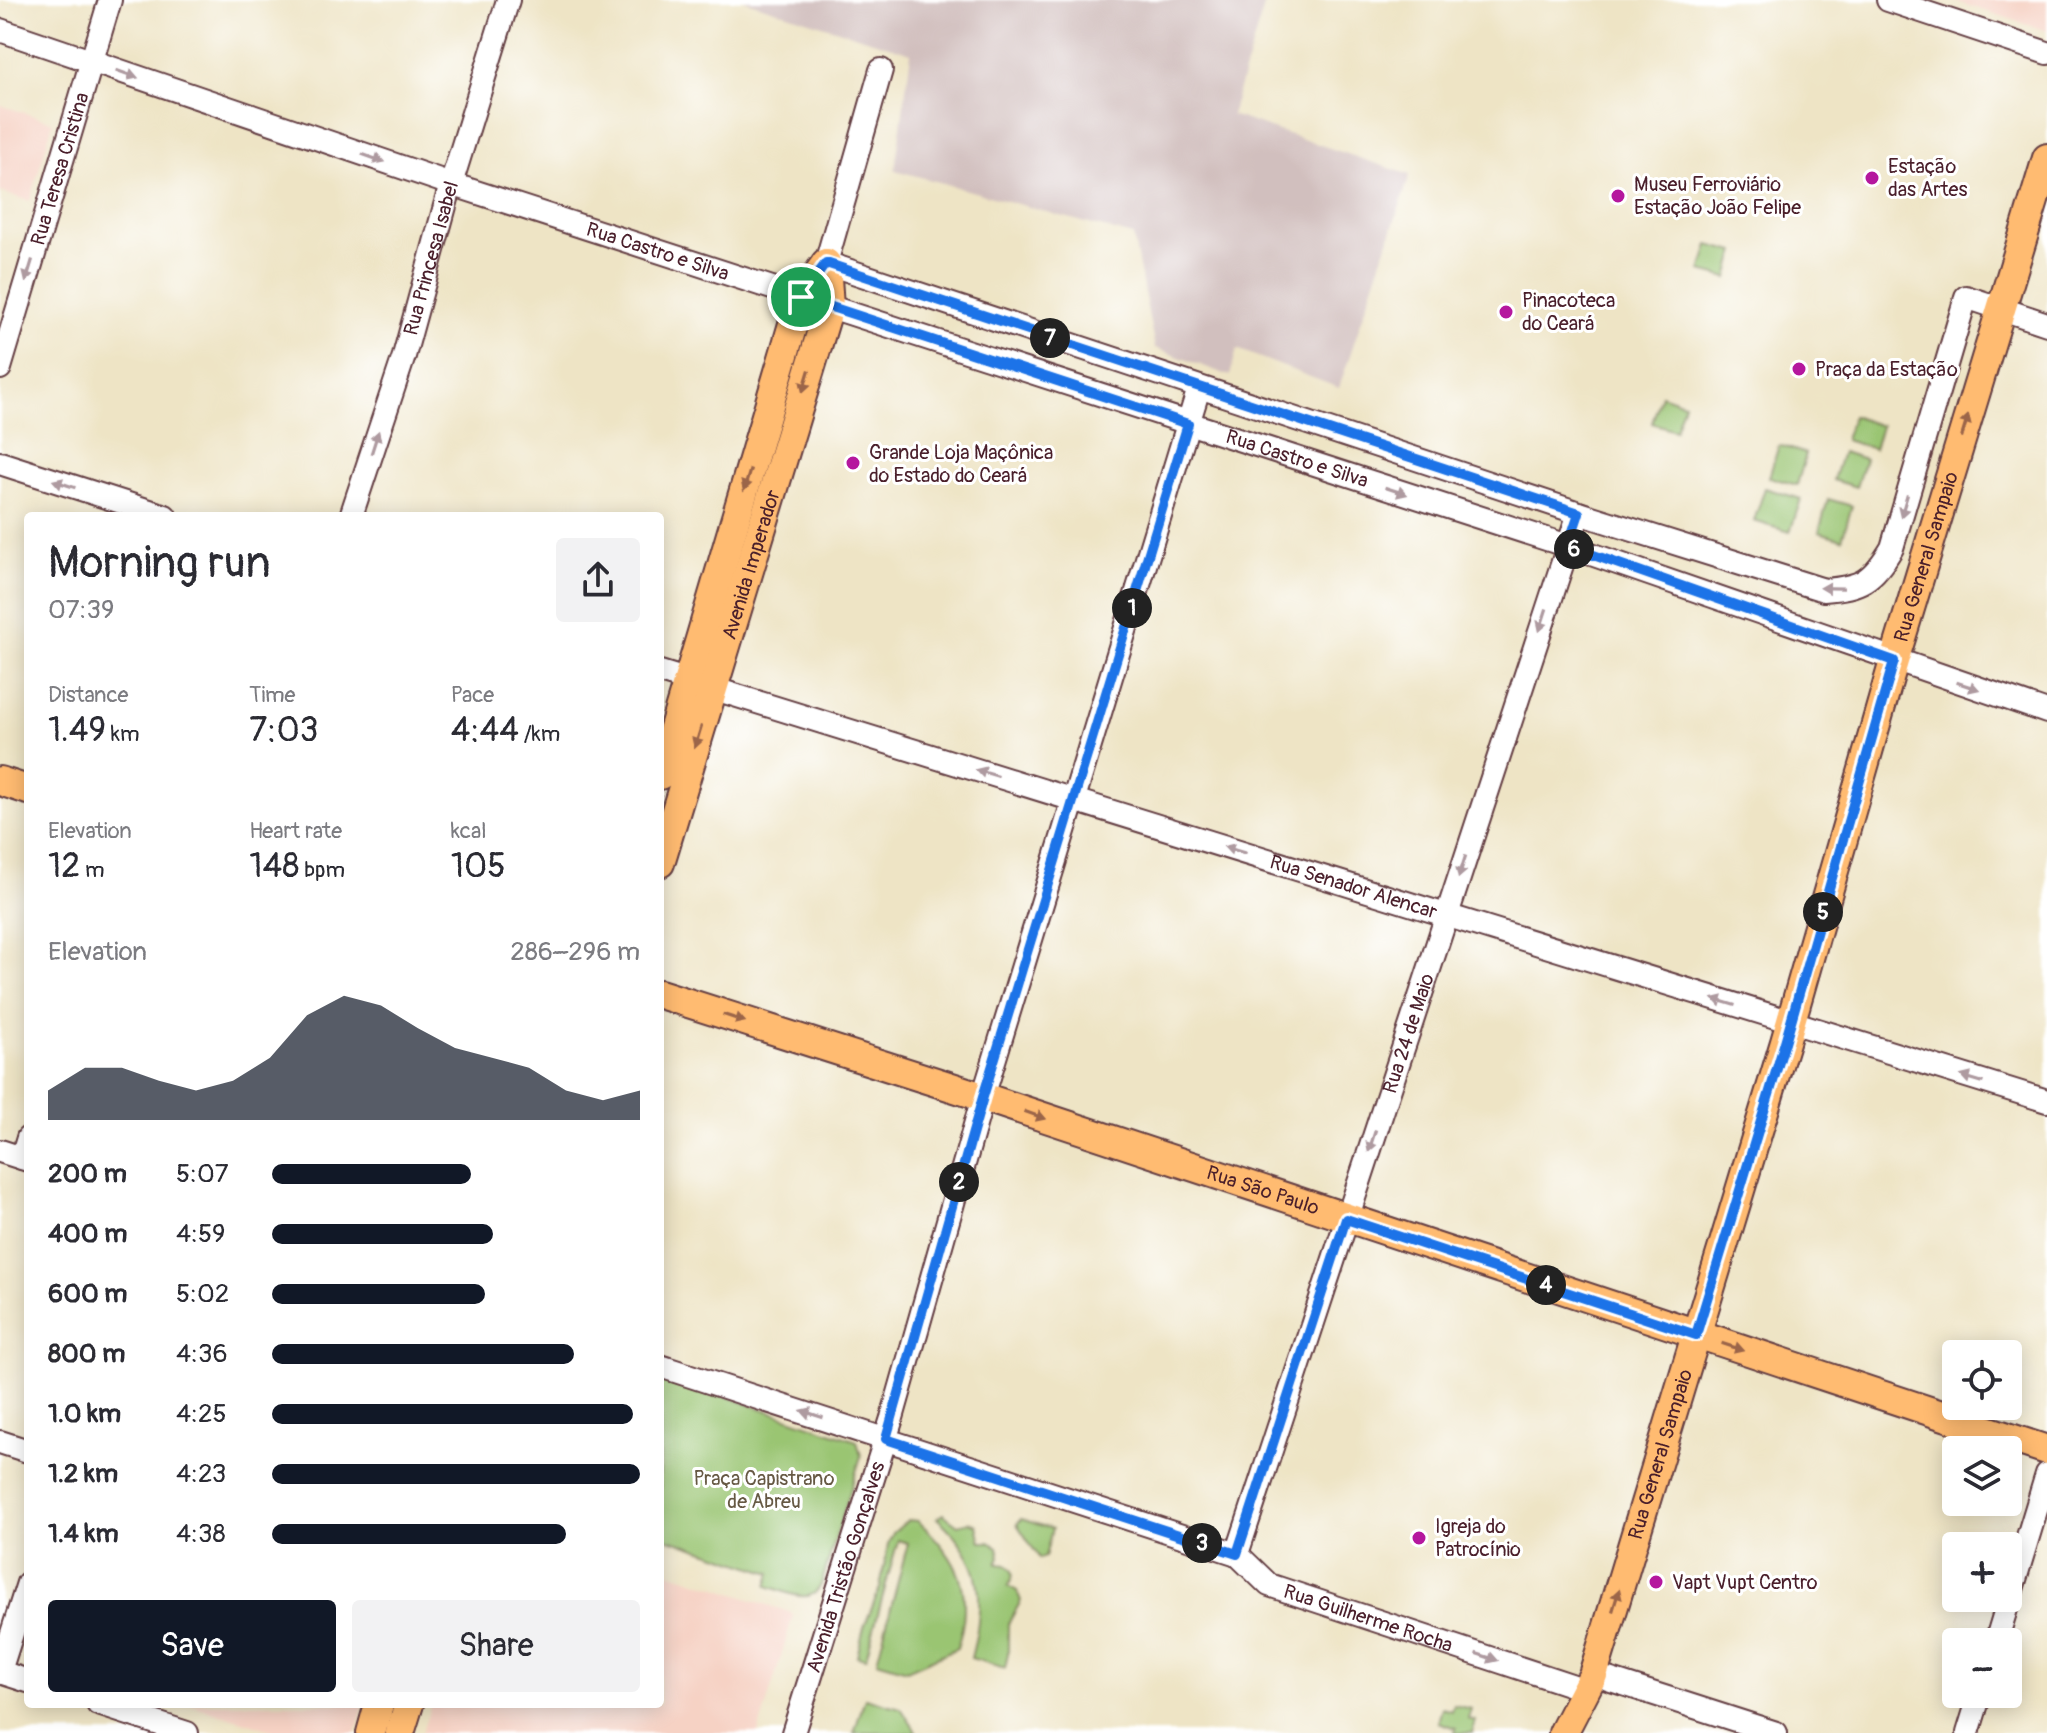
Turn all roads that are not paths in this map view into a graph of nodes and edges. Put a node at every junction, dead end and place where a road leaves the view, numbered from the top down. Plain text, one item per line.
1 (110, 0) edge
2 (508, 0) edge
3 (1888, 0) edge
4 (0, 30) edge
5 (2047, 53) edge
6 (91, 62) junction
7 (881, 70) dead end
8 (2047, 158) edge
9 (451, 184) junction
10 (826, 263) junction
11 (801, 297) junction
12 (829, 307) junction
13 (2001, 309) junction
14 (2047, 324) edge
15 (0, 368) edge
16 (1199, 388) junction
17 (1188, 424) junction
18 (0, 463) edge
19 (153, 512) edge
20 (352, 512) edge
21 (1579, 513) junction
22 (1568, 546) junction
23 (1892, 548) joint
24 (1894, 661) junction
25 (664, 673) edge
26 (700, 685) junction
27 (2047, 712) edge
28 (664, 766) edge
29 (0, 781) edge
30 (24, 789) edge
31 (1074, 799) junction
32 (664, 845) edge
33 (1446, 915) junction
34 (664, 995) edge
35 (1791, 1023) junction
36 (983, 1097) junction
37 (2047, 1101) edge
38 (0, 1151) edge
39 (24, 1152) edge
40 (1346, 1219) junction
41 (1696, 1335) junction
42 (664, 1367) edge
43 (886, 1439) junction
44 (0, 1442) edge
45 (24, 1450) edge
46 (2047, 1450) edge
47 (2047, 1474) edge
48 (1237, 1554) junction
49 (24, 1596) edge
50 (2000, 1628) edge
51 (0, 1672) edge
52 (24, 1680) edge
53 (1597, 1685) junction
54 (110, 1708) edge
55 (378, 1708) edge
56 (408, 1708) edge
57 (1976, 1708) edge
58 (187, 1733) edge
59 (371, 1733) edge
60 (400, 1733) edge
61 (793, 1733) edge
62 (1563, 1733) edge
63 (1776, 1733) edge
64 (1968, 1733) edge

1 - 6 street, Rua Teresa Cristina
2 - 9 street, Rua Princesa Isabel
3 - 5 street
4 - 6 street, Rua Castro e Silva
6 -> 9 street, Rua Castro e Silva
6 -> 15 street, Rua Teresa Cristina
7 - 10 street, Avenida Imperador
8 - 13 main road, Rua General Sampaio
9 - 11 street, Rua Castro e Silva
20 -> 9 street, Rua Princesa Isabel
10 - 11 main road, Avenida Imperador
10 - 12 main road, Avenida Imperador
10 - 16 street, Rua Castro e Silva
11 - 12 street, Rua Castro e Silva
11 -> 26 main road, Avenida Imperador
12 - 17 street, Rua Castro e Silva
12 -> 26 main road, Avenida Imperador
13 - 14 street
13 -> 23 street, Rua General Sampaio
24 -> 13 main road, Rua General Sampaio
16 - 17 street, Avenida Tristão Gonçalves
16 - 21 street, Rua Castro e Silva
17 -> 22 street, Rua Castro e Silva
17 - 31 street, Avenida Tristão Gonçalves
19 -> 18 street
21 - 22 street, Rua 24 de Maio
23 -> 21 street, Rua Castro e Silva
22 - 24 street, Rua Castro e Silva
22 -> 33 street, Rua 24 de Maio
24 -> 27 street, Rua Castro e Silva
24 - 35 main road, Rua General Sampaio
25 - 26 street, Rua Senador Alencar
26 - 28 main road, Avenida Imperador
31 -> 26 street, Rua Senador Alencar
26 -> 32 main road, Avenida Imperador
29 - 30 main road
33 -> 31 street, Rua Senador Alencar
31 - 36 street, Avenida Tristão Gonçalves
35 -> 33 street, Rua Senador Alencar
33 -> 40 street, Rua 24 de Maio
34 -> 36 main road, Rua São Paulo
37 -> 35 street, Rua Senador Alencar
35 - 41 main road, Rua General Sampaio
36 -> 40 main road, Rua São Paulo
36 - 43 street, Avenida Tristão Gonçalves
38 - 39 street
40 - 41 main road, Rua São Paulo
40 - 48 street, Rua 24 de Maio
41 -> 46 main road, Rua São Paulo
53 -> 41 main road, Rua General Sampaio
43 -> 42 street, Rua Guilherme Rocha
43 - 48 street, Rua Guilherme Rocha
43 - 61 street, Avenida Tristão Gonçalves
44 - 45 street
47 - 50 street
48 -> 53 street, Rua Guilherme Rocha
49 - 51 street
51 - 52 street
53 - 62 main road, Rua General Sampaio
53 - 63 street, Rua Guilherme Rocha
54 - 58 street
55 - 59 main road
56 - 60 main road
57 - 64 street

